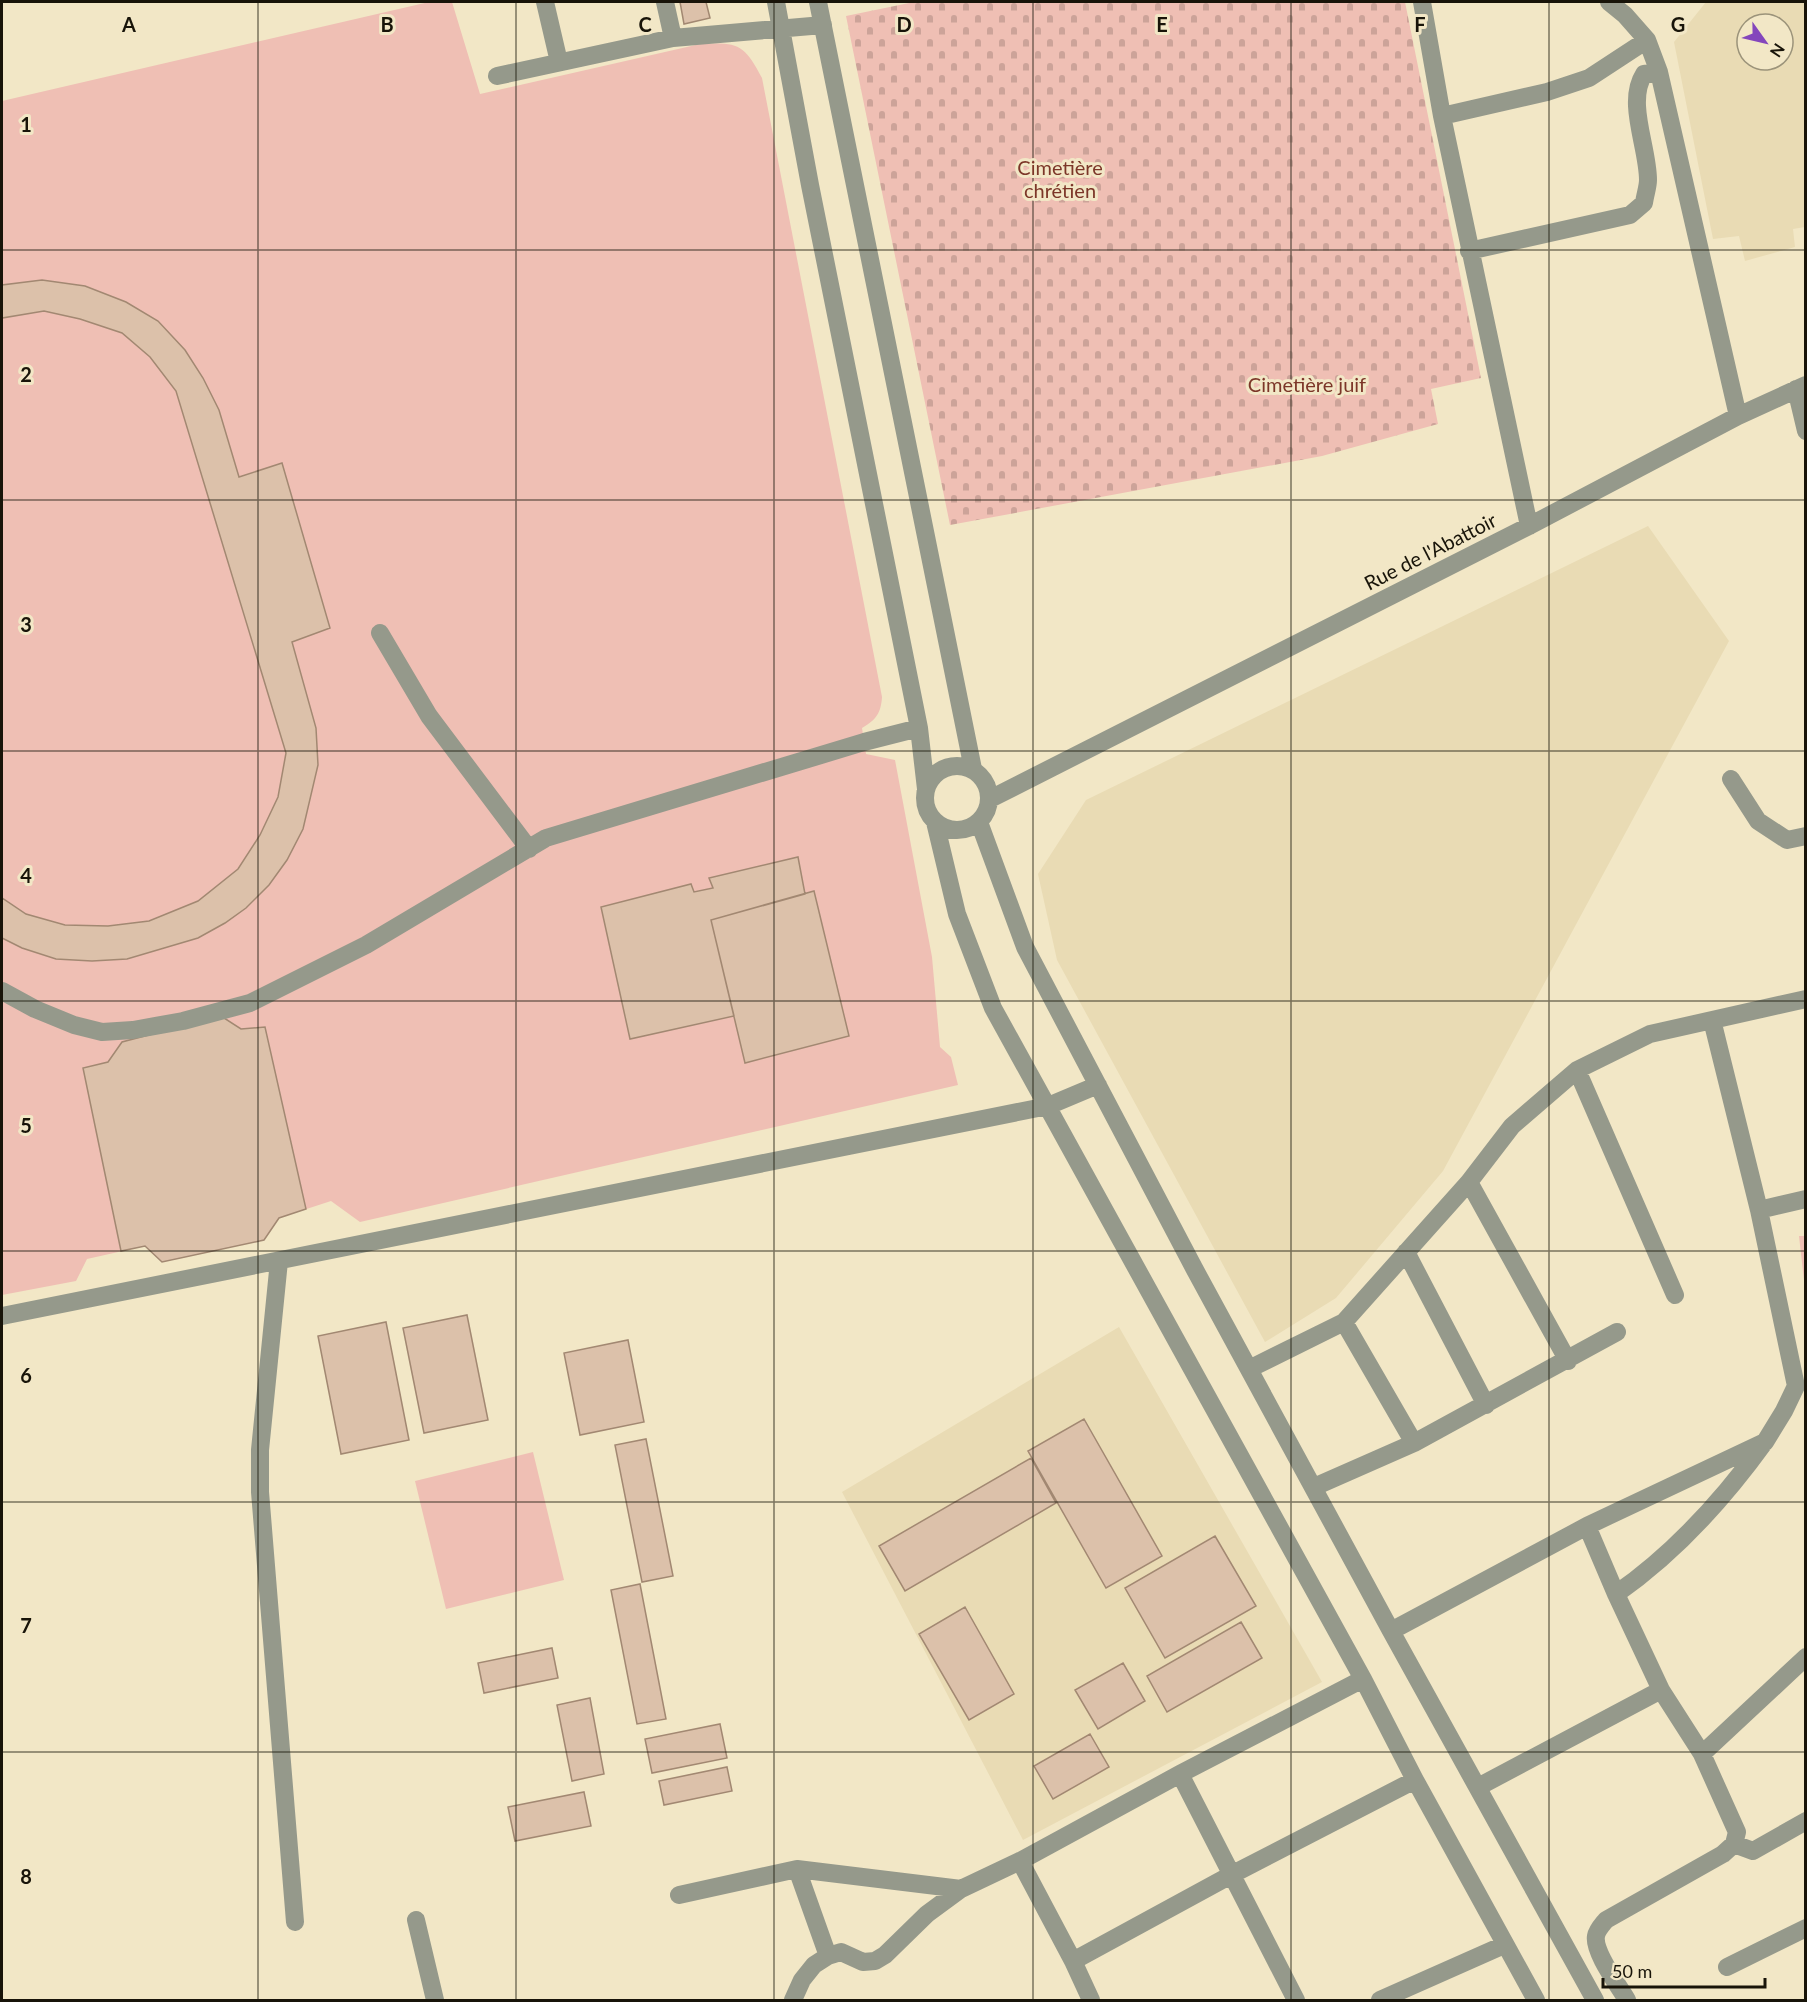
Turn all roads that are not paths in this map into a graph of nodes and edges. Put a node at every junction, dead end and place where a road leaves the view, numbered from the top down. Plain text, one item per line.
1 (545, 2) edge
2 (665, 2) edge
3 (776, 2) edge
4 (818, 2) edge
5 (1422, 2) edge
6 (1609, 2) edge
7 (823, 25) junction
8 (780, 28) junction
9 (673, 38) junction
10 (1647, 40) junction
11 (559, 62) junction
12 (1659, 72) junction
13 (497, 76) dead end
14 (1442, 116) junction
15 (1470, 252) junction
16 (1801, 387) edge
17 (1738, 416) junction
18 (1806, 431) edge
19 (1529, 526) junction
20 (380, 633) dead end
21 (919, 728) junction
22 (973, 770) junction
23 (1731, 779) dead end
24 (926, 789) junction
25 (990, 799) junction
26 (935, 822) junction
27 (980, 822) junction
28 (1806, 836) edge
29 (529, 849) junction
30 (2, 991) edge
31 (1806, 999) edge
32 (1712, 1020) junction
33 (1577, 1070) junction
34 (1098, 1085) junction
35 (1048, 1106) junction
36 (1469, 1182) junction
37 (1806, 1199) edge
38 (1760, 1210) junction
39 (1406, 1252) junction
40 (279, 1261) junction
41 (1675, 1295) dead end
42 (2, 1316) edge
43 (1344, 1322) junction
44 (1617, 1332) dead end
45 (1568, 1360) junction
46 (1250, 1369) junction
47 (1801, 1388) edge
48 (1486, 1404) junction
49 (1765, 1442) junction
50 (1414, 1443) junction
51 (1314, 1487) junction
52 (1587, 1526) junction
53 (1616, 1594) junction
54 (1391, 1631) junction
55 (1806, 1657) edge
56 (1364, 1679) junction
57 (1661, 1690) junction
58 (1702, 1754) junction
59 (1180, 1774) junction
60 (1415, 1780) junction
61 (1478, 1786) junction
62 (1806, 1821) edge
63 (1734, 1844) junction
64 (1020, 1861) junction
65 (797, 1869) junction
66 (1232, 1875) junction
67 (961, 1889) junction
68 (679, 1895) dead end
69 (416, 1920) dead end
70 (295, 1922) dead end
71 (1806, 1928) edge
72 (1504, 1944) junction
73 (828, 1956) junction
74 (1074, 1961) junction
75 (1726, 1967) dead end
76 (435, 2001) edge
77 (793, 2001) edge
78 (1091, 2001) edge
79 (1296, 2001) edge
80 (1380, 2001) edge
81 (1536, 2001) edge
82 (1595, 2001) edge
83 (1627, 2001) edge

1 - 11 street
2 - 9 street
3 - 8 street
4 - 7 street
5 - 14 street
6 - 10 street
7 - 8 street
7 - 22 street
8 - 9 street
8 - 21 street
9 - 11 street
10 - 12 street
10 - 14 street
11 - 13 street
12 - 15 street
12 - 17 street
14 - 15 street
15 - 19 street
16 - 17 street, Rue de l'Abattoir
16 - 18 street
17 - 19 street, Rue de l'Abattoir
19 - 25 street, Rue de l'Abattoir
20 - 29 street
21 - 24 street
21 - 29 street
22 - 24 street
22 - 25 street
23 - 28 street
24 - 26 street
25 - 27 street
26 - 27 street
26 - 35 street
27 - 34 street
29 - 30 street
31 - 32 street
32 - 33 street
32 - 38 street
33 - 36 street
33 - 41 street
34 - 35 street
34 - 46 street
35 - 40 street
35 - 56 street
36 - 39 street
36 - 45 street
37 - 38 street
38 - 47 street
39 - 43 street
39 - 48 street
40 - 42 street
40 - 70 street
43 - 46 street
43 - 50 street
44 - 45 street
45 - 48 street
46 - 51 street
47 - 49 street
48 - 50 street
49 - 52 street
49 - 53 street
50 - 51 street
51 - 54 street
52 - 53 street
52 - 54 street
53 - 57 street
54 - 61 street
55 - 58 street
56 - 59 street
56 - 60 street
57 - 58 street
57 - 61 street
58 - 63 street
59 - 64 street
59 - 66 street
60 - 66 street
60 - 72 street
61 - 82 street
62 - 63 street
63 - 83 street
64 - 67 street
64 - 74 street
65 - 67 street
65 - 68 street
65 - 73 street
66 - 74 street
66 - 79 street
67 - 73 street
69 - 76 street
71 - 75 street
72 - 80 street
72 - 81 street
73 - 77 street
74 - 78 street

